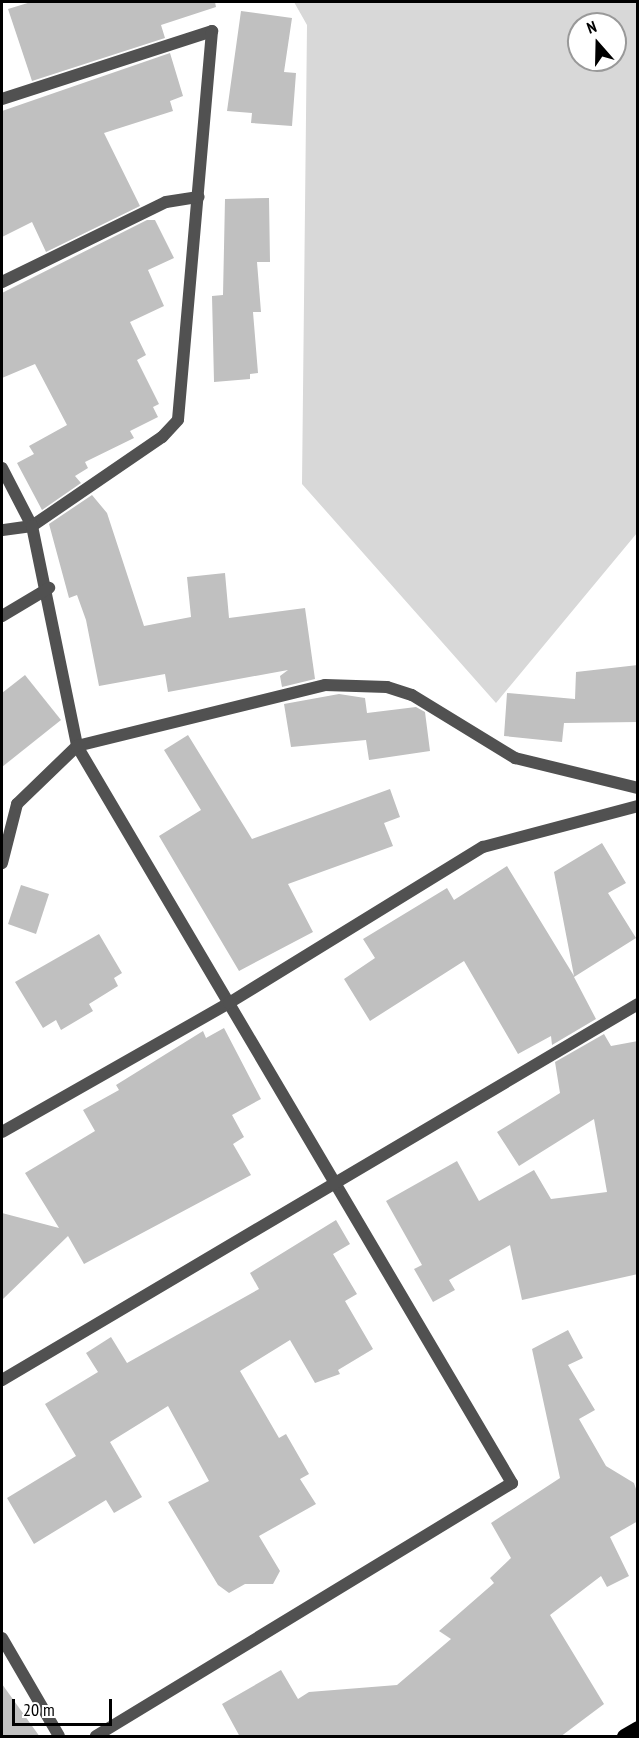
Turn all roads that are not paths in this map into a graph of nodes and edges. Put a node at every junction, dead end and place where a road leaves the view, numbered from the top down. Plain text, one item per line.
1 (2, 99) edge
2 (199, 197) junction
3 (2, 282) edge
4 (2, 468) edge
5 (32, 526) junction
6 (2, 530) edge
7 (49, 588) junction
8 (2, 616) edge
9 (77, 746) junction
10 (638, 788) edge
11 (638, 806) edge
12 (2, 863) edge
13 (229, 1003) junction
14 (638, 1004) edge
15 (2, 1132) edge
16 (334, 1182) junction
17 (2, 1380) edge
18 (2, 1638) edge
19 (638, 1728) edge
20 (59, 1737) edge
21 (96, 1737) edge
22 (624, 1737) edge

1 - 2 street
2 - 3 street
2 - 5 street
4 - 5 street
5 - 6 street
5 - 7 street
7 - 8 street
7 - 9 street
9 - 10 street
9 - 12 street
9 - 13 street
11 - 13 street
13 - 15 street
13 - 16 street
14 - 16 street
16 - 17 street
16 - 21 street
18 - 20 street
19 - 22 main road

